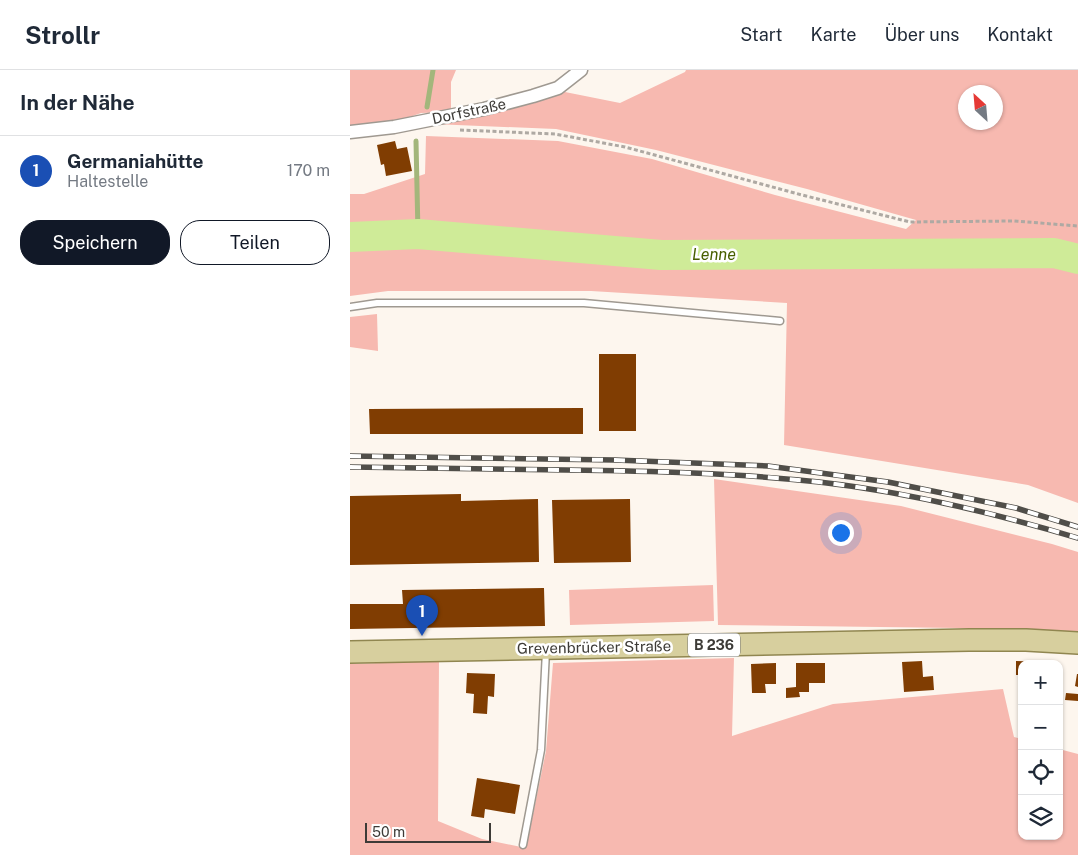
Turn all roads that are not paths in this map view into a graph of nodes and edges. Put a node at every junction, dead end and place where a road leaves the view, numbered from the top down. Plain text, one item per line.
1 (581, 70) edge
2 (350, 132) edge
3 (350, 307) edge
4 (780, 321) dead end
5 (1078, 643) edge
6 (546, 648) junction
7 (350, 652) edge
8 (523, 846) dead end

1 - 2 street, Dorfstraße
3 - 4 lane
5 - 6 main road, Grevenbrücker Straße / B 236
6 - 7 main road, Grevenbrücker Straße / B 236
6 - 8 lane

